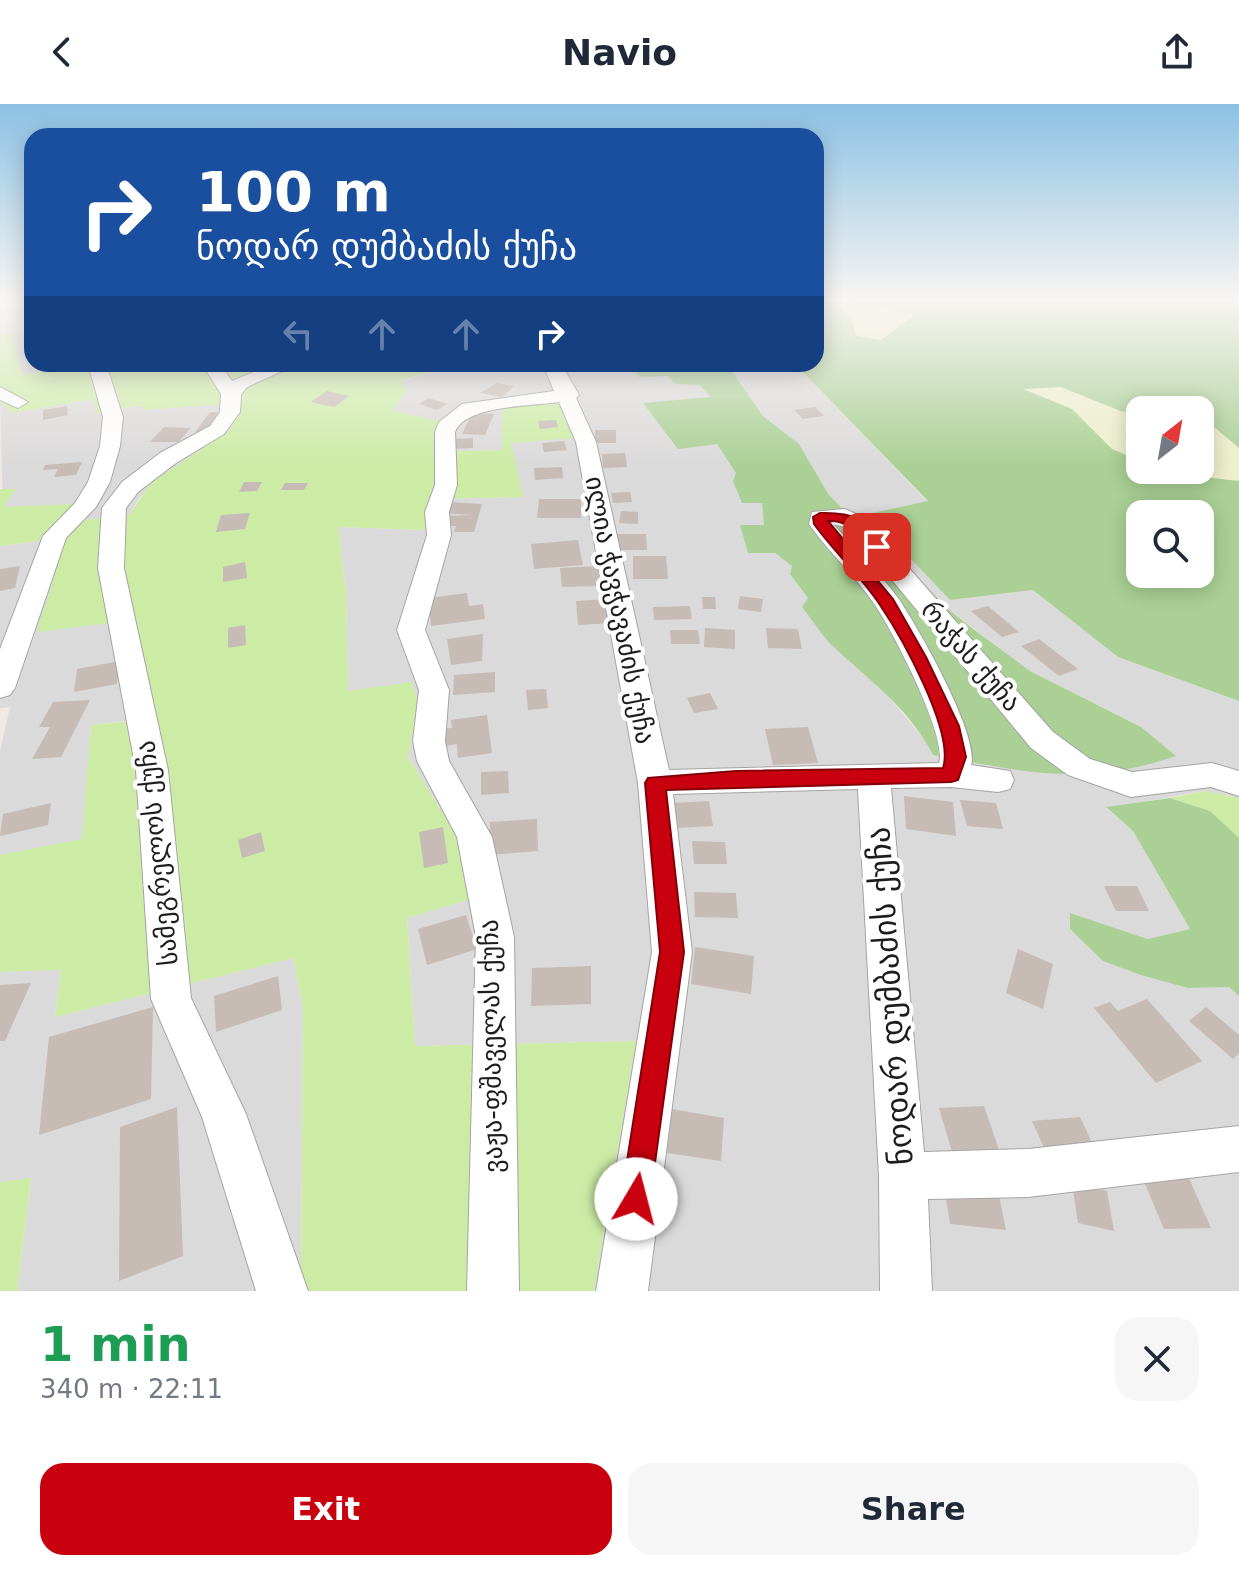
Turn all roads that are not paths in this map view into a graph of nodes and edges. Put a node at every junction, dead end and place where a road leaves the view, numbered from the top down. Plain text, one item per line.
1 (99, 372) edge
2 (216, 372) edge
3 (268, 372) edge
4 (556, 372) edge
5 (231, 394) junction
6 (569, 395) junction
7 (130, 487) junction
8 (84, 507) junction
9 (0, 688) edge
10 (951, 775) junction
11 (874, 776) junction
12 (998, 780) dead end
13 (655, 783) junction
14 (1239, 784) edge
15 (1239, 1149) edge
16 (903, 1176) junction
17 (282, 1291) edge
18 (493, 1291) edge
19 (622, 1291) edge
20 (906, 1291) edge

1 - 8 street
2 - 5 street
3 - 5 street
4 - 6 street, ილია ჭავჭავაძის ქუჩა
5 - 7 street, სამეგრელოს ქუჩა
6 - 13 street, ილია ჭავჭავაძის ქუჩა
6 - 18 street, ვაჟა-ფშაველას ქუჩა
7 - 8 street
7 - 17 street, სამეგრელოს ქუჩა
8 - 9 street
10 - 11 street
10 - 12 street
10 - 14 street, რაჭას ქუჩა
11 - 13 street
11 - 16 street, ნოდარ დუმბაძის ქუჩა
13 - 19 street, ილია ჭავჭავაძის ქუჩა
15 - 16 street
16 - 20 street, ნოდარ დუმბაძის ქუჩა

